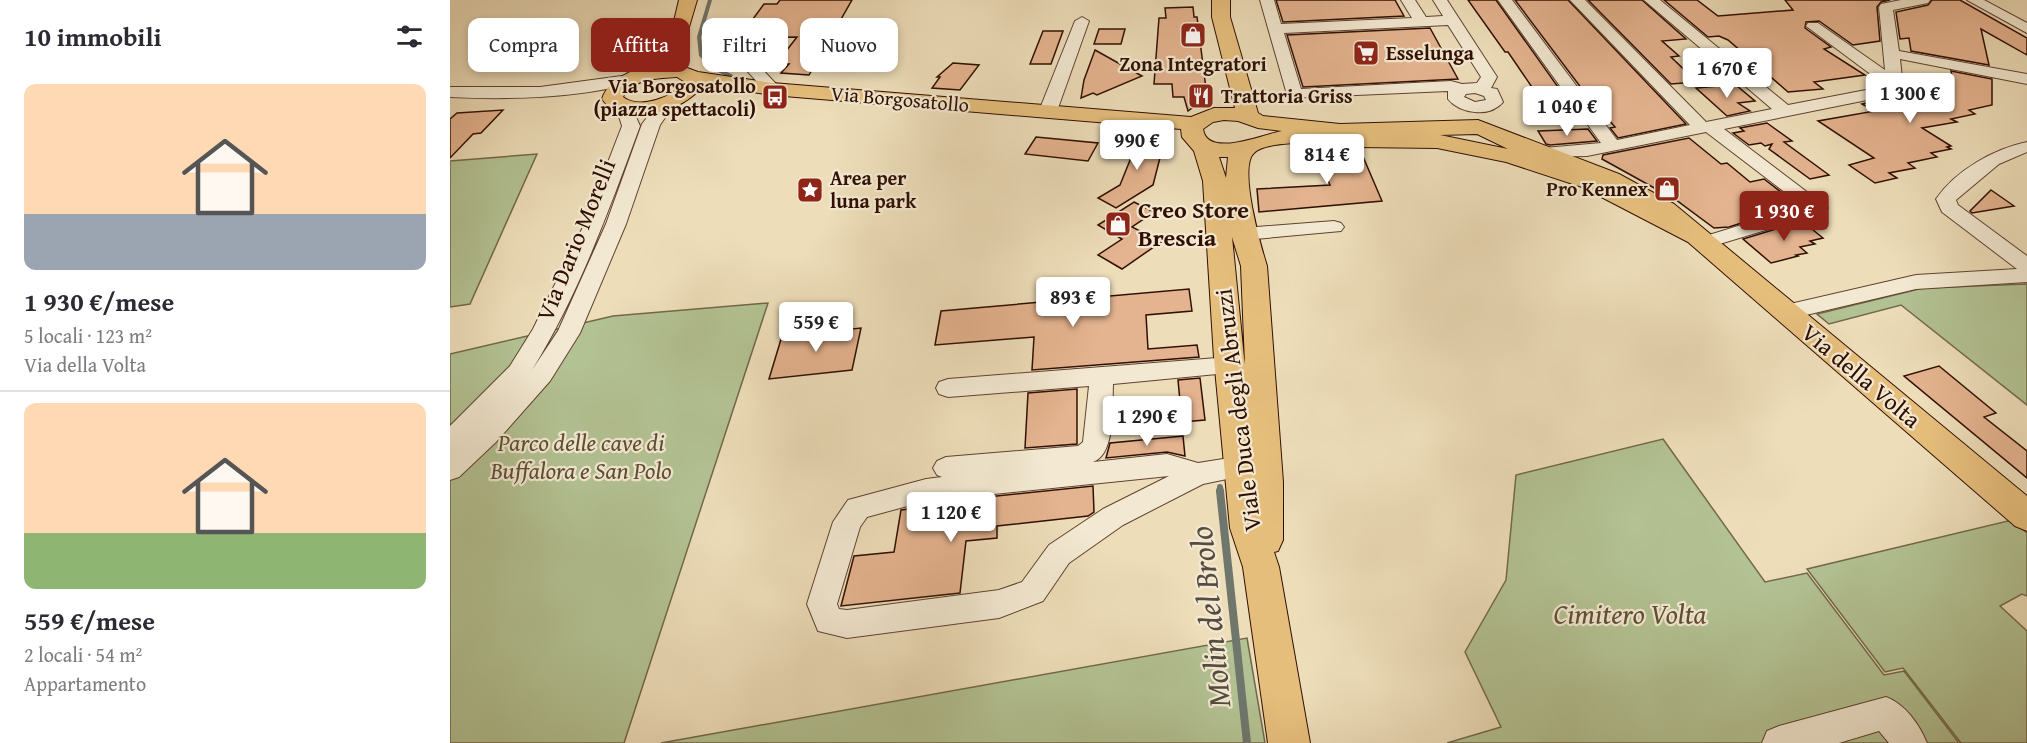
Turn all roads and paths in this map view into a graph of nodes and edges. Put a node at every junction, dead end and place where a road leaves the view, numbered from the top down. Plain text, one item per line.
1 (688, 0) edge
2 (701, 0) edge
3 (1207, 0) edge
4 (1221, 0) edge
5 (1267, 0) edge
6 (1408, 0) edge
7 (1440, 0) edge
8 (1505, 0) edge
9 (1577, 0) edge
10 (1651, 0) edge
11 (1869, 0) edge
12 (1923, 0) edge
13 (1974, 0) edge
14 (1886, 7) junction
15 (1082, 21) dead end
16 (1436, 21) junction
17 (1813, 26) dead end
18 (1275, 29) junction
19 (2027, 29) edge
20 (1896, 52) junction
21 (1851, 53) junction
22 (756, 72) edge
23 (691, 75) junction
24 (636, 78) junction
25 (1894, 78) junction
26 (2027, 79) edge
27 (772, 89) junction
28 (1462, 89) junction
29 (450, 92) edge
30 (1489, 95) junction
31 (672, 101) junction
32 (450, 105) edge
33 (620, 105) junction
34 (1038, 110) junction
35 (1786, 112) junction
36 (1466, 127) junction
37 (1706, 127) junction
38 (1201, 130) junction
39 (1252, 132) junction
40 (1493, 143) junction
41 (1613, 146) junction
42 (2018, 148) edge
43 (1578, 157) junction
44 (1520, 159) junction
45 (2027, 162) edge
46 (1334, 227) dead end
47 (1257, 233) junction
48 (1699, 239) junction
49 (2027, 266) edge
50 (2027, 275) edge
51 (1785, 312) junction
52 (1230, 366) junction
53 (1102, 376) junction
54 (948, 388) dead end
55 (450, 442) edge
56 (1242, 467) junction
57 (946, 468) dead end
58 (450, 469) edge
59 (1198, 474) junction
60 (2024, 510) edge
61 (1261, 567) junction
62 (1289, 743) edge
63 (1779, 743) edge
64 (1910, 743) edge

1 - 24 main road
2 - 23 main road
3 - 38 main road
4 - 39 main road
5 - 18 street
6 - 16 street
7 - 16 street
8 - 41 street
9 - 37 street
10 - 35 street
11 - 14 street
12 - 14 street
13 - 19 street
14 - 20 street
15 - 34 street
16 - 18 street
16 - 30 street
17 - 21 street
18 - 28 street
20 - 21 street
20 - 25 street
20 - 26 street
21 - 25 street
22 - 27 street
23 - 24 main road, Via Borgosatollo
23 - 27 main road, Via Borgosatollo
23 - 31 main road
24 - 29 street
24 - 33 main road
25 - 35 street
27 - 31 main road, Via Borgosatollo
27 - 34 main road, Via Borgosatollo
28 - 30 street
28 - 36 street
30 - 36 street, Via della Volta
30 - 40 street
31 - 33 main road, Via Borgosatollo
31 - 58 street, Via Dario Morelli
32 - 33 street
33 - 55 street, Via Dario Morelli
34 - 38 main road, Via Borgosatollo
35 - 37 street
36 - 39 main road, Via della Volta
36 - 40 main road, Via della Volta
37 - 41 street
37 - 48 street
38 - 39 main road, Via della Volta
38 - 39 main road, Via della Volta
38 - 52 main road, Viale Duca degli Abruzzi
39 - 47 main road, Viale Duca degli Abruzzi
40 - 43 main road, Via della Volta
40 - 44 main road, Via della Volta
41 - 43 street
42 - 45 street
42 - 49 street
43 - 44 street
43 - 48 main road, Via della Volta
44 - 48 main road, Via della Volta
46 - 47 street
47 - 61 main road, Viale Duca degli Abruzzi
48 - 51 main road, Via della Volta
50 - 51 street
51 - 60 main road, Via della Volta
52 - 53 street
52 - 56 main road, Viale Duca degli Abruzzi
53 - 54 street
53 - 57 street
56 - 59 street
56 - 61 main road, Viale Duca degli Abruzzi
59 - 59 street
61 - 62 main road, Viale Duca degli Abruzzi
63 - 64 street

